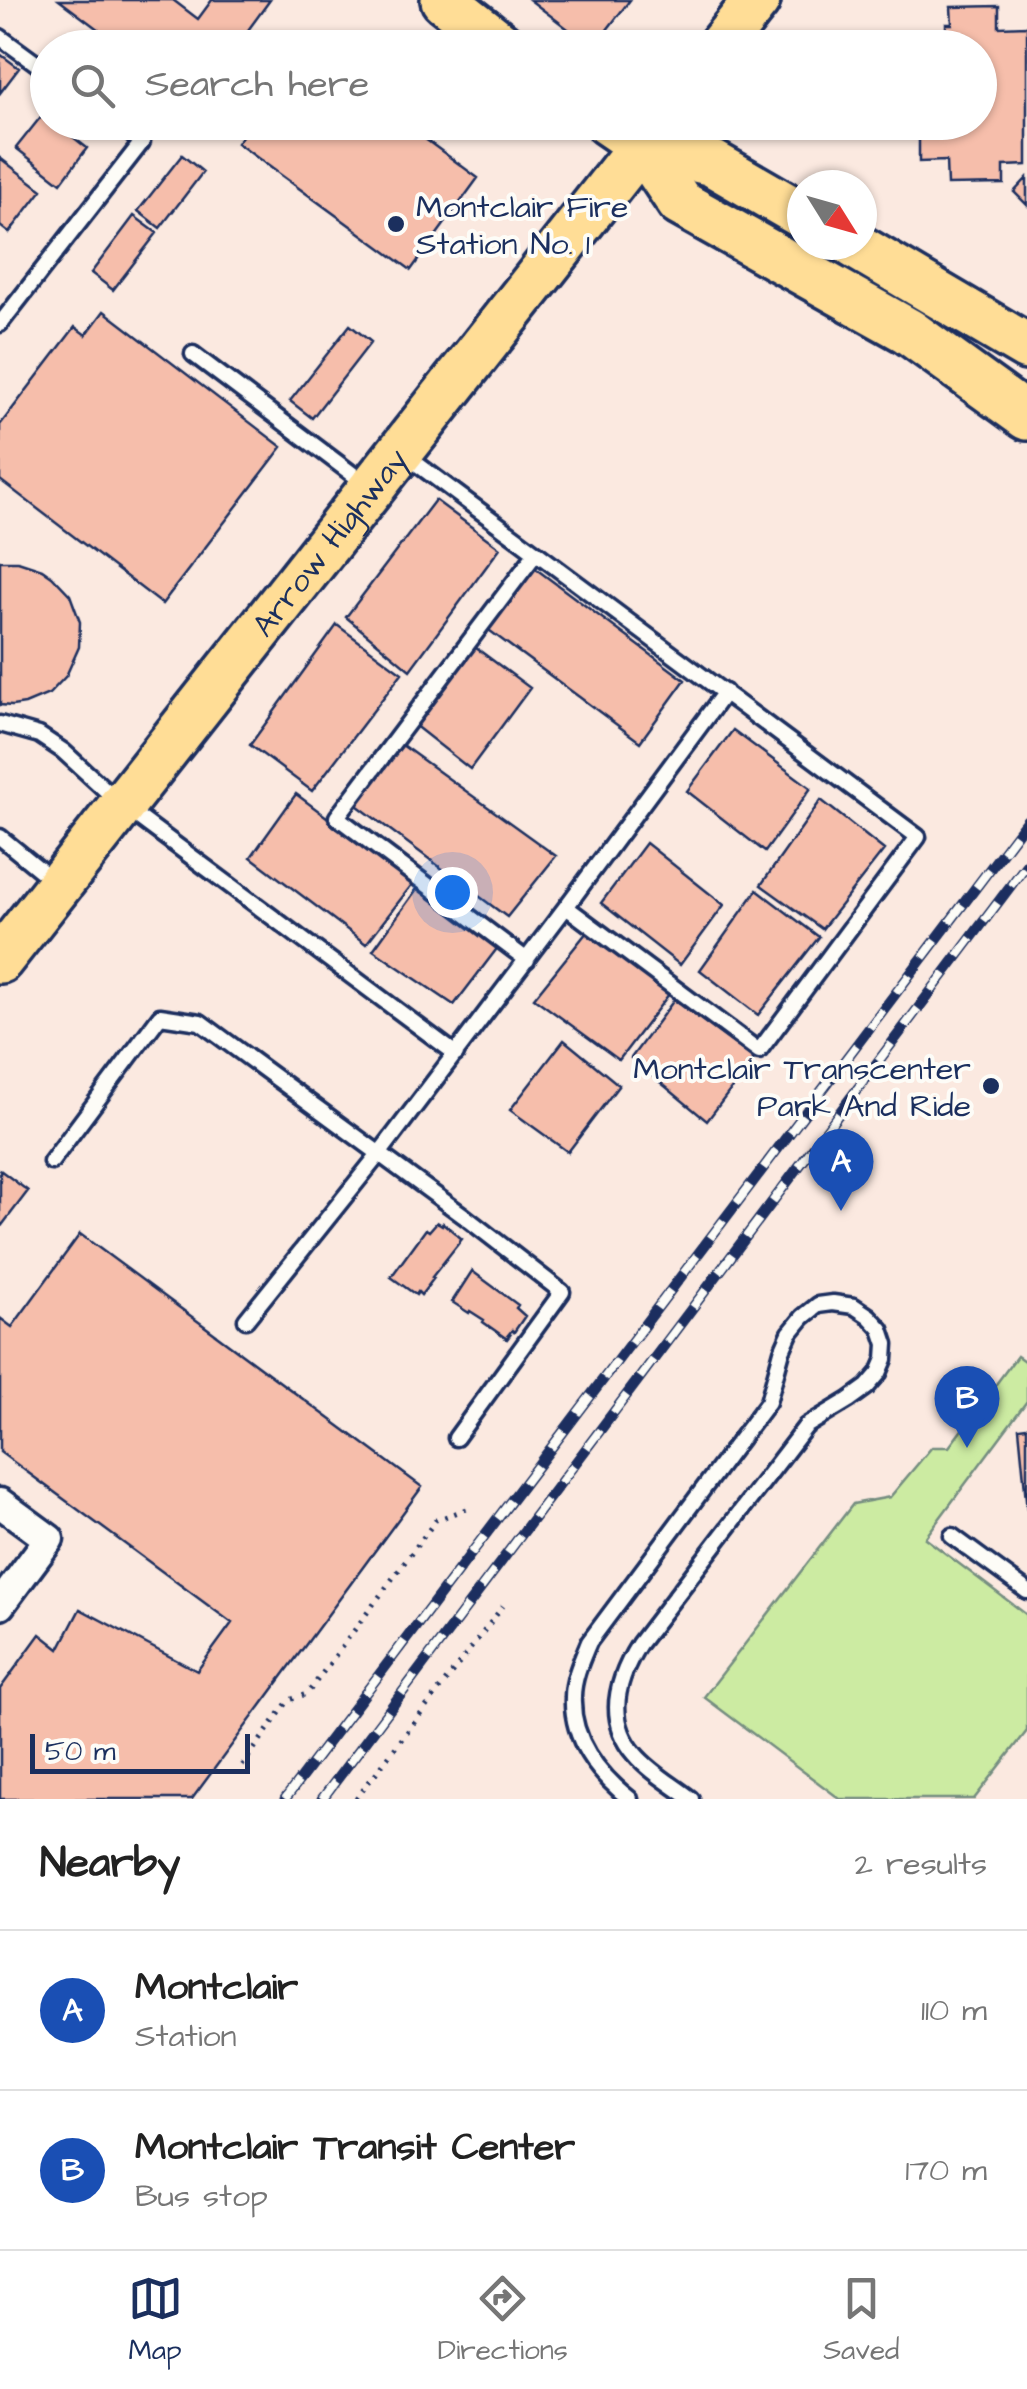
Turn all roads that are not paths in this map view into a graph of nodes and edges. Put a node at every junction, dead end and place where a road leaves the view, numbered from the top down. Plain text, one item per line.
1 (444, 0) edge
2 (757, 0) edge
3 (483, 30) edge
4 (733, 30) edge
5 (0, 36) edge
6 (30, 58) edge
7 (139, 140) edge
8 (629, 140) edge
9 (642, 140) edge
10 (659, 140) edge
11 (787, 206) edge
12 (877, 259) edge
13 (0, 324) edge
14 (1027, 347) edge
15 (193, 354) dead end
16 (1027, 416) edge
17 (400, 452) junction
18 (372, 489) junction
19 (536, 553) junction
20 (725, 692) junction
21 (0, 724) edge
22 (122, 805) junction
23 (0, 838) edge
24 (59, 886) junction
25 (566, 907) junction
26 (0, 960) edge
27 (528, 960) junction
28 (456, 1054) junction
29 (379, 1154) junction
30 (51, 1162) dead end
31 (246, 1320) dead end
32 (456, 1438) dead end
33 (0, 1503) edge
34 (952, 1536) dead end
35 (1027, 1591) edge
36 (0, 1605) edge
37 (630, 1799) edge
38 (691, 1799) edge

1 - 3 main road
2 - 4 main road
5 - 6 lane
7 - 13 lane
8 - 17 main road, Arrow Highway
9 - 16 main road
10 - 11 main road
12 - 14 main road
15 - 18 lane
17 - 18 main road, Arrow Highway
17 - 19 lane
18 - 22 main road, Arrow Highway
19 - 20 lane
19 - 27 lane
20 - 25 lane
20 - 25 lane
21 - 22 lane
22 - 24 main road, Arrow Highway
22 - 28 lane
23 - 24 lane
24 - 26 main road, Arrow Highway
25 - 27 lane
27 - 28 lane
28 - 29 lane
29 - 30 lane
29 - 31 lane
29 - 32 lane
33 - 36 street
34 - 35 lane
37 - 38 lane

